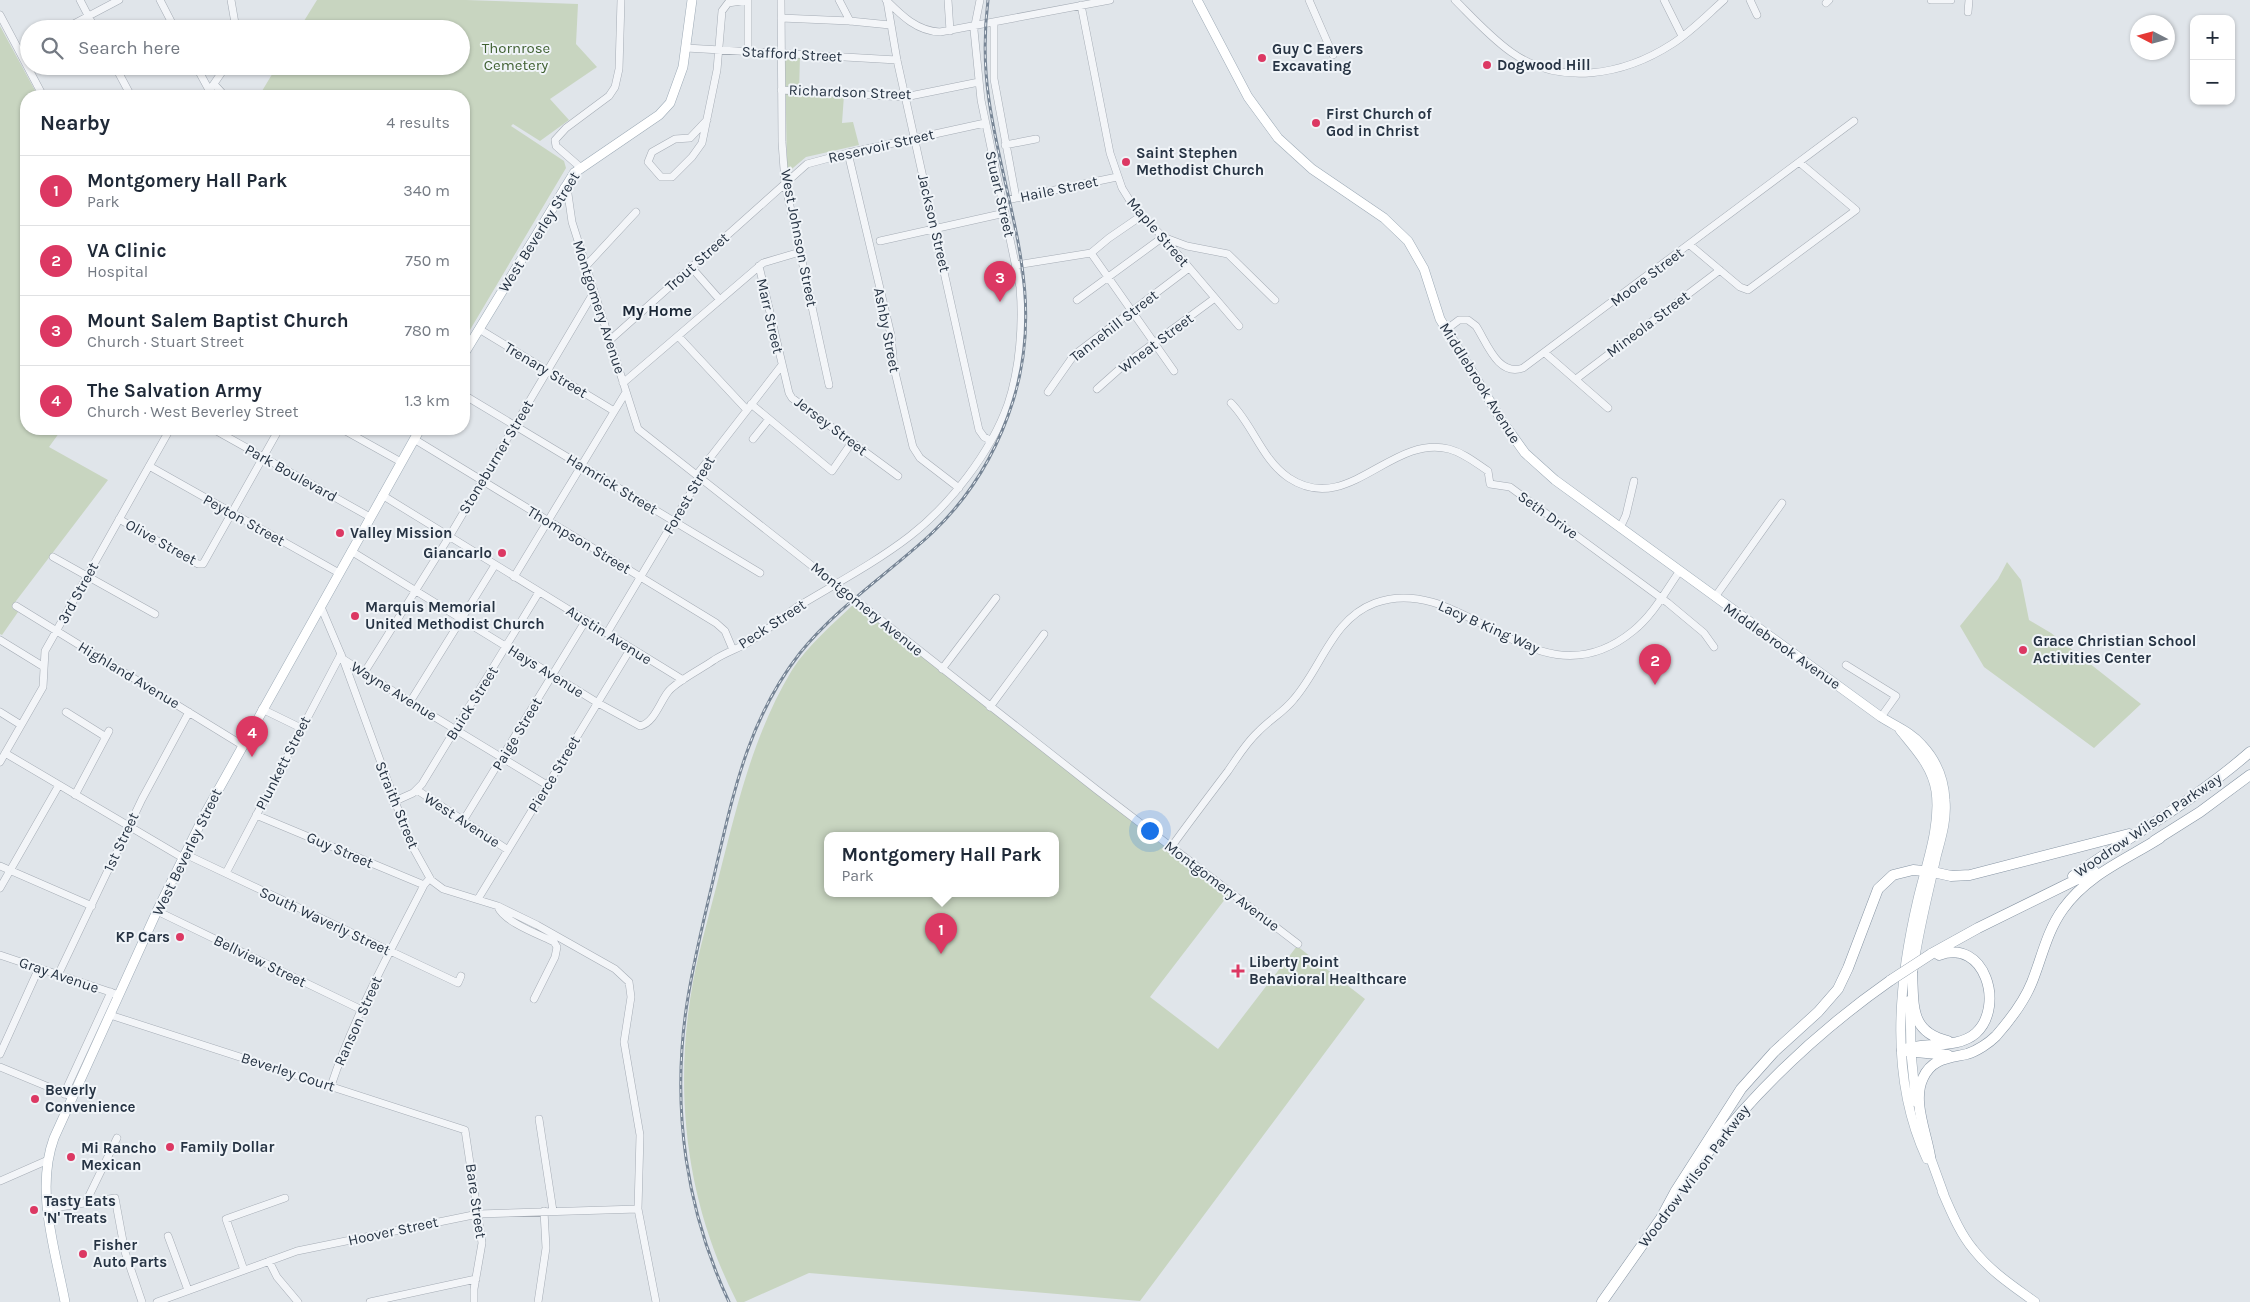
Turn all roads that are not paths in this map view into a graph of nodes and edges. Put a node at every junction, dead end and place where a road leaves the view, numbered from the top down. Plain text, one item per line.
1 (80, 0) edge
2 (119, 0) edge
3 (160, 0) edge
4 (231, 0) edge
5 (621, 0) edge
6 (692, 0) edge
7 (748, 0) edge
8 (781, 0) edge
9 (839, 0) edge
10 (886, 0) edge
11 (948, 0) edge
12 (980, 0) edge
13 (1110, 0) edge
14 (1197, 0) edge
15 (1309, 0) edge
16 (1455, 0) edge
17 (1664, 0) edge
18 (1724, 0) edge
19 (1750, 0) edge
20 (1931, 0) edge
21 (1951, 0) edge
22 (1969, 0) edge
23 (1081, 6) junction
24 (1968, 12) dead end
25 (0, 15) edge
26 (1757, 15) dead end
27 (88, 16) junction
28 (781, 18) junction
29 (81, 20) edge
30 (90, 20) edge
31 (170, 20) edge
32 (234, 20) edge
33 (850, 20) junction
34 (994, 23) junction
35 (890, 25) junction
36 (976, 26) junction
37 (950, 31) junction
38 (1682, 36) junction
39 (686, 48) junction
40 (718, 50) junction
41 (20, 52) edge
42 (748, 52) junction
43 (781, 54) junction
44 (1333, 55) dead end
45 (897, 60) junction
46 (32, 75) edge
47 (120, 75) edge
48 (203, 75) edge
49 (220, 75) edge
50 (979, 82) junction
51 (212, 87) junction
52 (40, 90) edge
53 (129, 90) edge
54 (209, 90) edge
55 (216, 90) edge
56 (781, 90) junction
57 (905, 97) junction
58 (707, 120) junction
59 (1854, 122) dead end
60 (985, 123) junction
61 (915, 139) junction
62 (1036, 139) dead end
63 (1005, 145) junction
64 (848, 153) junction
65 (1799, 162) junction
66 (580, 168) junction
67 (1117, 177) junction
68 (785, 183) junction
69 (564, 187) junction
70 (1016, 198) junction
71 (1002, 201) junction
72 (636, 212) dead end
73 (1005, 213) junction
74 (1142, 216) junction
75 (935, 228) junction
76 (1163, 237) junction
77 (880, 241) dead end
78 (1690, 245) junction
79 (800, 252) junction
80 (1090, 253) junction
81 (1016, 265) junction
82 (586, 266) junction
83 (759, 266) junction
84 (691, 267) junction
85 (1189, 268) junction
86 (1720, 270) junction
87 (1108, 278) junction
88 (594, 292) junction
89 (1215, 298) junction
90 (720, 300) junction
91 (1077, 300) dead end
92 (1275, 300) dead end
93 (1131, 312) junction
94 (1239, 326) dead end
95 (479, 329) junction
96 (1447, 330) junction
97 (679, 337) junction
98 (610, 340) junction
99 (470, 344) edge
100 (1154, 344) junction
101 (1545, 353) junction
102 (782, 365) junction
103 (547, 370) junction
104 (1174, 371) dead end
105 (1576, 379) junction
106 (623, 383) junction
107 (829, 385) dead end
108 (1098, 389) dead end
109 (626, 392) junction
110 (1048, 392) dead end
111 (470, 399) edge
112 (1231, 402) dead end
113 (749, 407) junction
114 (1608, 408) dead end
115 (614, 411) junction
116 (769, 419) junction
117 (514, 425) junction
118 (167, 435) edge
119 (224, 435) edge
120 (276, 435) edge
121 (353, 435) edge
122 (416, 435) edge
123 (414, 439) junction
124 (753, 439) dead end
125 (990, 440) junction
126 (852, 442) junction
127 (263, 457) junction
128 (400, 462) junction
129 (149, 466) junction
130 (581, 466) junction
131 (698, 476) junction
132 (898, 476) dead end
133 (481, 481) junction
134 (1634, 481) dead end
135 (958, 488) junction
136 (382, 495) junction
137 (1782, 503) dead end
138 (232, 513) junction
139 (370, 518) junction
140 (119, 519) junction
141 (548, 521) junction
142 (674, 522) junction
143 (1620, 528) junction
144 (449, 536) junction
145 (351, 551) junction
146 (53, 557) dead end
147 (495, 565) junction
148 (1680, 572) junction
149 (339, 573) junction
150 (760, 573) dead end
151 (88, 576) junction
152 (514, 577) junction
153 (641, 577) junction
154 (836, 584) junction
155 (415, 591) junction
156 (539, 592) junction
157 (996, 598) dead end
158 (1661, 598) junction
159 (1715, 598) junction
160 (16, 606) dead end
161 (321, 606) junction
162 (155, 614) dead end
163 (461, 619) junction
164 (586, 620) junction
165 (56, 631) junction
166 (607, 633) junction
167 (1044, 634) dead end
168 (0, 640) edge
169 (507, 646) junction
170 (1714, 647) dead end
171 (631, 648) junction
172 (734, 650) junction
173 (342, 656) junction
174 (1846, 665) dead end
175 (44, 666) junction
176 (942, 669) junction
177 (364, 673) junction
178 (553, 675) junction
179 (683, 680) junction
180 (410, 702) junction
181 (598, 703) junction
182 (990, 707) junction
183 (262, 709) junction
184 (0, 712) edge
185 (66, 712) dead end
186 (188, 712) junction
187 (1881, 717) junction
188 (21, 725) junction
189 (640, 726) joint
190 (301, 728) junction
191 (1898, 728) junction
192 (456, 730) junction
193 (242, 745) junction
194 (2250, 752) edge
195 (5, 753) junction
196 (502, 758) junction
197 (0, 762) edge
198 (2250, 775) edge
199 (59, 785) junction
200 (547, 785) junction
201 (417, 790) junction
202 (75, 795) junction
203 (394, 802) junction
204 (256, 815) junction
205 (2164, 818) junction
206 (463, 821) junction
207 (129, 826) junction
208 (2160, 838) junction
209 (1172, 846) junction
210 (508, 850) junction
211 (184, 856) junction
212 (0, 866) edge
213 (10, 870) junction
214 (1929, 872) junction
215 (226, 874) junction
216 (430, 878) junction
217 (424, 885) junction
218 (0, 888) edge
219 (2045, 895) junction
220 (478, 899) junction
221 (92, 906) junction
222 (498, 906) junction
223 (157, 911) junction
224 (1298, 944) dead end
225 (390, 952) junction
226 (0, 955) edge
227 (1930, 957) junction
228 (39, 968) junction
229 (1912, 972) junction
230 (58, 975) junction
231 (462, 976) dead end
232 (115, 994) junction
233 (534, 999) dead end
234 (362, 1010) junction
235 (110, 1015) junction
236 (1951, 1042) junction
237 (1908, 1050) junction
238 (0, 1054) edge
239 (1954, 1056) junction
240 (0, 1067) edge
241 (331, 1086) junction
242 (68, 1095) junction
243 (539, 1119) dead end
244 (465, 1130) joint
245 (117, 1138) dead end
246 (1930, 1156) junction
247 (48, 1160) junction
248 (0, 1181) edge
249 (1944, 1195) junction
250 (285, 1198) dead end
251 (86, 1202) junction
252 (48, 1209) junction
253 (638, 1209) junction
254 (544, 1211) junction
255 (553, 1211) junction
256 (478, 1214) junction
257 (1661, 1218) junction
258 (168, 1236) dead end
259 (269, 1261) junction
260 (244, 1270) junction
261 (476, 1279) junction
262 (188, 1290) junction
263 (65, 1302) edge
264 (142, 1302) edge
265 (157, 1302) edge
266 (298, 1302) edge
267 (370, 1302) edge
268 (474, 1302) edge
269 (538, 1302) edge
270 (656, 1302) edge
271 (1602, 1302) edge
272 (2035, 1302) edge

1 - 27 street
2 - 27 street
3 - 31 street
4 - 32 street
5 - 66 street
6 - 39 main road, West Beverley Street
7 - 40 street
7 - 42 street
8 - 28 street, West Johnson Street
9 - 33 street
10 - 35 street, Jackson Street
10 - 37 street
11 - 37 street
12 - 36 street, Stuart Street
13 - 23 street
14 - 96 main road, Middlebrook Avenue
15 - 44 street
16 - 38 street
17 - 38 street
18 - 38 street
19 - 26 street
20 - 21 street
22 - 24 street
23 - 34 street
23 - 67 street, Maple Street
25 - 41 street
27 - 29 street
27 - 30 street
28 - 33 street
28 - 43 street, West Johnson Street
33 - 35 street
34 - 36 street
34 - 63 street
35 - 45 street, Jackson Street
36 - 37 street
36 - 50 street, Stuart Street
39 - 40 street, Stafford Street
39 - 66 main road, West Beverley Street
40 - 42 street, Stafford Street
40 - 58 street
42 - 43 street, Stafford Street
43 - 45 street, Stafford Street
43 - 56 street, West Johnson Street
45 - 57 street, Jackson Street
46 - 52 street
47 - 53 street
48 - 51 street
49 - 51 street
50 - 57 street, Richardson Street
50 - 60 street, Stuart Street
51 - 54 street
51 - 55 street
56 - 57 street, Richardson Street
56 - 68 street, West Johnson Street
57 - 61 street, Jackson Street
58 - 58 street
59 - 65 street, Moore Street
60 - 61 street, Reservoir Street
60 - 71 street, Stuart Street
61 - 64 street, Reservoir Street
61 - 75 street, Jackson Street
62 - 63 street
63 - 70 street
64 - 68 street, Reservoir Street
64 - 135 street, Ashby Street
65 - 78 street, Moore Street
65 - 86 street
66 - 69 main road, West Beverley Street
67 - 70 street, Haile Street
67 - 74 street, Maple Street
68 - 79 street, West Johnson Street
68 - 84 street, Trout Street
69 - 82 street, Montgomery Avenue
69 - 95 main road, West Beverley Street
70 - 71 street, Haile Street
71 - 73 street, Stuart Street
72 - 82 street
73 - 75 street
73 - 81 street, Stuart Street
74 - 76 street, Maple Street
74 - 80 street
75 - 77 street
75 - 125 street, Jackson Street
76 - 85 street, Maple Street
76 - 87 street
76 - 92 street
78 - 86 street
78 - 101 street, Moore Street
79 - 83 street
79 - 107 street, West Johnson Street
80 - 81 street
80 - 87 street
81 - 125 street, Stuart Street
82 - 88 street, Montgomery Avenue
83 - 90 street
83 - 102 street, Marr Street
84 - 90 street
84 - 98 street, Trout Street
85 - 89 street, Maple Street
85 - 93 street, Tannehill Street
86 - 105 street, Mineola Street
87 - 91 street
87 - 93 street
88 - 98 street, Montgomery Avenue
88 - 103 street, Stoneburner Street
89 - 94 street, Maple Street
89 - 100 street, Wheat Street
90 - 97 street
93 - 100 street
93 - 110 street, Tannehill Street
95 - 99 main road, West Beverley Street
95 - 103 street, Trenary Street
96 - 101 street, Moore Street
96 - 143 main road, Middlebrook Avenue
97 - 106 street
97 - 113 street
98 - 106 street, Montgomery Avenue
100 - 104 street
100 - 108 street, Wheat Street
101 - 105 street
102 - 113 street, Forest Street
102 - 126 street, Jersey Street
103 - 115 street, Trenary Street
103 - 117 street, Stoneburner Street
105 - 114 street
106 - 109 street, Montgomery Avenue
109 - 115 street
109 - 131 street, Montgomery Avenue
111 - 117 street, Hamrick Street
112 - 158 street, Seth Drive
113 - 116 street
113 - 131 street, Forest Street
115 - 130 street
116 - 124 street
116 - 126 street
117 - 130 street, Hamrick Street
117 - 133 street, Stoneburner Street
118 - 129 street, 3rd Street
119 - 127 street, Park Boulevard
120 - 127 street
121 - 128 street
122 - 123 main road, West Beverley Street
123 - 128 main road, West Beverley Street
123 - 133 street, Thompson Street
125 - 135 street, Stuart Street
126 - 132 street, Jersey Street
127 - 138 street
127 - 139 street, Park Boulevard
128 - 136 main road, West Beverley Street
129 - 138 street, Peyton Street
129 - 140 street, 3rd Street
130 - 141 street
130 - 142 street, Hamrick Street
131 - 142 street, Forest Street
131 - 154 street, Montgomery Avenue
133 - 141 street, Thompson Street
133 - 144 street, Stoneburner Street
134 - 143 street
135 - 154 street, Stuart Street
136 - 139 main road, West Beverley Street
136 - 144 street, Austin Avenue
137 - 159 street
138 - 140 street, Olive Street
138 - 149 street, Peyton Street
139 - 145 main road, West Beverley Street
140 - 151 street, 3rd Street
141 - 152 street
141 - 153 street, Thompson Street
142 - 150 street, Hamrick Street
142 - 153 street, Forest Street
143 - 148 main road, Middlebrook Avenue
144 - 147 street, Austin Avenue
144 - 155 street, Stoneburner Street
145 - 149 main road, West Beverley Street
145 - 155 street, Hays Avenue
146 - 151 street
147 - 152 street, Austin Avenue
147 - 163 street
148 - 158 street, Lacy B King Way
148 - 159 main road, Middlebrook Avenue
149 - 161 main road, West Beverley Street
151 - 162 street
151 - 165 street, 3rd Street
152 - 156 street, Austin Avenue
153 - 166 street, Forest Street
153 - 172 street, Thompson Street
154 - 172 street, Peck Street
154 - 176 street, Montgomery Avenue
155 - 163 street, Hays Avenue
155 - 177 street, Stoneburner Street
156 - 164 street, Austin Avenue
156 - 169 street, Buick Street
157 - 176 street
158 - 170 street, Seth Drive
158 - 209 street, Lacy B King Way
159 - 187 main road, Middlebrook Avenue
160 - 165 street, Highland Avenue
161 - 173 street, Straith Street
161 - 183 main road, West Beverley Street
163 - 169 street, Hays Avenue
163 - 180 street
164 - 166 street, Austin Avenue
164 - 178 street, Paige Street
165 - 175 street, 3rd Street
165 - 186 street, Highland Avenue
166 - 171 street, Austin Avenue
167 - 182 street
168 - 175 street
169 - 178 street, Hays Avenue
169 - 192 street, Buick Street
171 - 179 street, Austin Avenue
171 - 181 street, Pierce Street
172 - 179 street, Peck Street
173 - 177 street, Wayne Avenue
173 - 190 street, Plunkett Street
173 - 203 street, Straith Street
174 - 187 street
175 - 188 street, 3rd Street
176 - 182 street, Montgomery Avenue
177 - 180 street, Wayne Avenue
178 - 181 street, Hays Avenue
178 - 196 street, Paige Street
179 - 189 street, Peck Street
180 - 192 street, Wayne Avenue
181 - 189 street, Hays Avenue
181 - 200 street, Pierce Street
182 - 209 street, Montgomery Avenue
183 - 190 street
183 - 193 main road, West Beverley Street
184 - 188 street
185 - 202 street
186 - 193 street, Highland Avenue
186 - 207 street, 1st Street
187 - 191 main road, Middlebrook Avenue
188 - 195 street, 3rd Street
190 - 204 street, Plunkett Street
191 - 214 main road, Middlebrook Avenue
191 - 214 main road, Middlebrook Avenue
192 - 196 street, Wayne Avenue
192 - 201 street, Buick Street
193 - 211 main road, West Beverley Street
194 - 205 highway, Woodrow Wilson Parkway
195 - 197 street, 3rd Street
195 - 199 street, South Waverly Street
196 - 200 street, Wayne Avenue
196 - 206 street, Paige Street
198 - 208 highway, Woodrow Wilson Parkway
199 - 202 street, South Waverly Street
199 - 213 street
200 - 210 street, Pierce Street
201 - 203 street, Buick Street
201 - 206 street, West Avenue
202 - 207 street, South Waverly Street
203 - 216 street, Straith Street
204 - 215 street, Plunkett Street
204 - 217 street, Guy Street
205 - 214 highway
205 - 219 highway, Woodrow Wilson Parkway
206 - 210 street, West Avenue
207 - 211 street, South Waverly Street
207 - 221 street, 1st Street
208 - 219 highway, Woodrow Wilson Parkway
208 - 239 highway
209 - 224 street, Montgomery Avenue
210 - 220 street, Pierce Street
211 - 215 street, South Waverly Street
211 - 223 main road, West Beverley Street
212 - 213 street
213 - 218 street
213 - 221 street
214 - 229 main road
214 - 237 main road, Middlebrook Avenue
214 - 257 highway
215 - 225 street, South Waverly Street
216 - 217 street, Ranson Street
216 - 220 street, Straith Street
217 - 225 street, Ranson Street
219 - 227 highway, Woodrow Wilson Parkway
220 - 222 street, Straith Street
221 - 230 street, 1st Street
222 - 233 street
222 - 253 street, Straith Street
223 - 232 main road, West Beverley Street
223 - 234 street, Bellview Street
225 - 231 street, South Waverly Street
225 - 234 street, Ranson Street
226 - 228 street, Gray Avenue
227 - 236 highway
227 - 257 highway, Woodrow Wilson Parkway, bridge
228 - 230 street, Gray Avenue
228 - 238 street
229 - 236 highway
229 - 237 main road
230 - 232 street, Gray Avenue
232 - 235 main road, West Beverley Street
232 - 242 street, West Beverley Street
234 - 241 street, Ranson Street
235 - 241 street, Beverley Court
235 - 242 main road, West Beverley Street
236 - 237 highway
237 - 239 highway
237 - 246 main road
237 - 249 main road
239 - 246 highway
240 - 242 street
241 - 244 street, Beverley Court
242 - 247 main road, West Beverley Street
243 - 255 street
244 - 256 street, Bare Street
245 - 251 street
246 - 249 main road
247 - 248 street
247 - 252 main road, West Beverley Street
249 - 272 main road
250 - 260 street
251 - 252 street
251 - 264 street
252 - 263 main road, West Beverley Street
253 - 255 street, Hoover Street
253 - 270 street
254 - 255 street, Hoover Street
254 - 256 street, Hoover Street
254 - 269 street
256 - 259 street, Hoover Street
256 - 261 street, Bare Street
257 - 271 highway, Woodrow Wilson Parkway
258 - 262 street
259 - 260 street, Hoover Street
259 - 266 street
260 - 262 street, Hoover Street
261 - 267 street
261 - 268 street, Bare Street
262 - 265 street, Hoover Street

